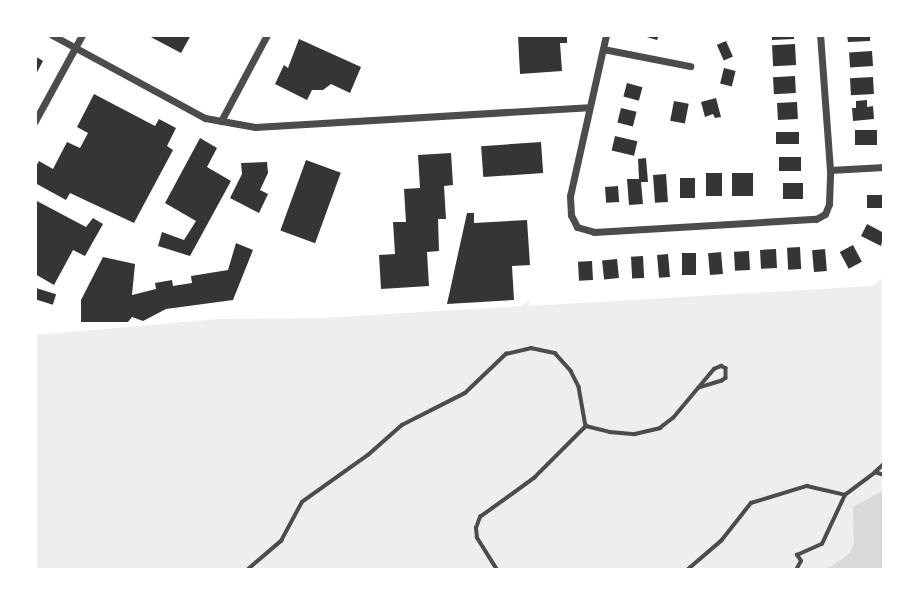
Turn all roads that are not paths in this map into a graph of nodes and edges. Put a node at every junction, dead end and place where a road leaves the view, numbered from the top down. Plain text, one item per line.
1 (52, 35) edge
2 (82, 35) edge
3 (267, 35) edge
4 (606, 35) edge
5 (820, 35) edge
6 (75, 48) junction
7 (603, 49) junction
8 (690, 66) dead end
9 (589, 107) junction
10 (35, 121) edge
11 (221, 121) junction
12 (884, 167) edge
13 (830, 170) junction
14 (699, 388) junction
15 (585, 416) junction
16 (586, 426) junction
17 (601, 429) junction
18 (884, 464) edge
19 (875, 472) junction
20 (884, 475) edge
21 (845, 495) junction
22 (247, 570) edge
23 (497, 570) edge
24 (687, 570) edge
25 (796, 570) edge

1 - 6 street
2 - 6 street
3 - 11 street
4 - 7 street
5 - 13 street
6 - 10 street
6 - 11 street
7 - 8 street
7 - 9 street
9 - 11 street
9 - 13 street
12 - 13 street
14 - 14 lane
14 - 17 lane
15 - 16 lane
15 - 17 lane
15 - 22 lane
16 - 17 lane
16 - 23 lane
18 - 19 lane
19 - 20 lane
19 - 21 lane
21 - 24 lane
21 - 25 lane

